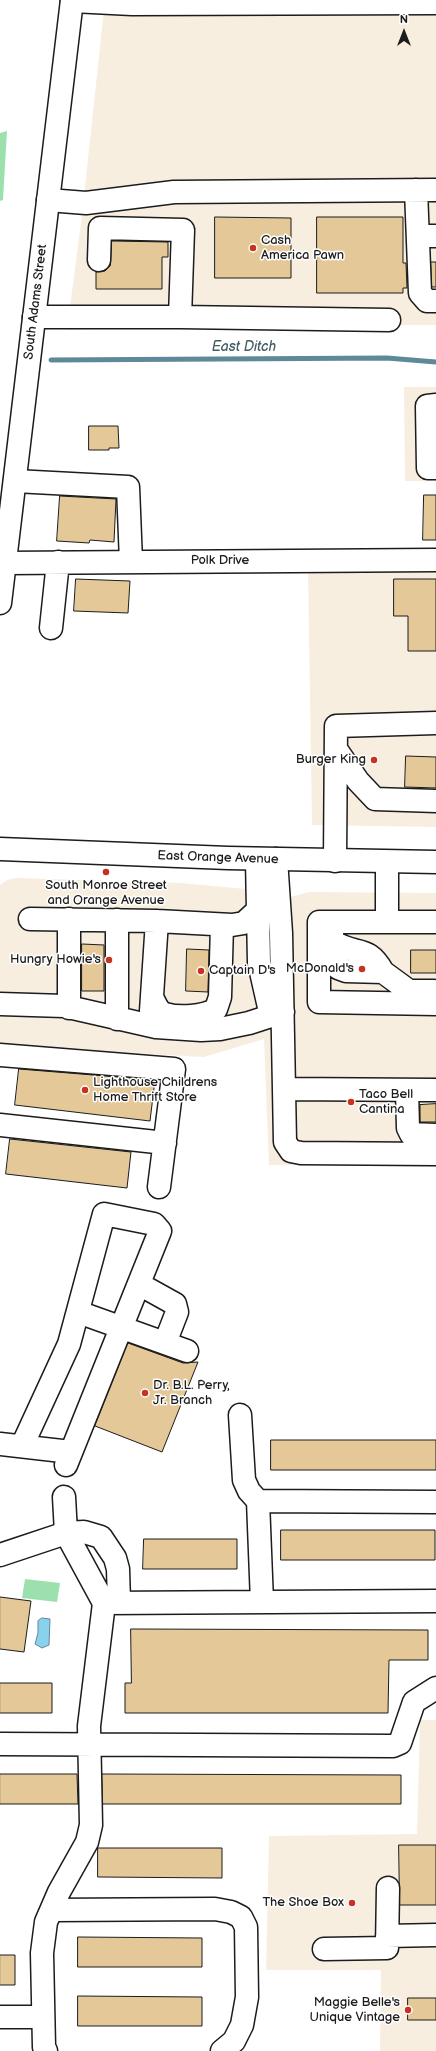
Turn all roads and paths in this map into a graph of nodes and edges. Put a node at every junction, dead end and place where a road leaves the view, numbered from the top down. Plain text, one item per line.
1 (72, 0) edge
2 (123, 2) edge
3 (189, 2) edge
4 (436, 4) edge
5 (426, 190) edge
6 (146, 195) junction
7 (48, 200) junction
8 (146, 229) junction
9 (427, 245) edge
10 (99, 260) dead end
11 (436, 301) edge
12 (34, 317) junction
13 (180, 317) junction
14 (389, 320) dead end
15 (436, 405) edge
16 (436, 468) edge
17 (15, 480) junction
18 (436, 560) edge
19 (58, 562) junction
20 (131, 562) junction
21 (5, 563) junction
22 (0, 603) edge
23 (51, 628) dead end
24 (436, 723) edge
25 (336, 749) junction
26 (436, 801) edge
27 (0, 849) edge
28 (267, 859) junction
29 (335, 861) junction
30 (387, 862) junction
31 (436, 862) edge
32 (258, 910) junction
33 (30, 919) dead end
34 (69, 919) junction
35 (117, 920) junction
36 (156, 920) junction
37 (387, 922) junction
38 (436, 922) edge
39 (222, 925) junction
40 (328, 928) junction
41 (436, 991) edge
42 (152, 997) junction
43 (0, 1004) edge
44 (436, 1004) edge
45 (69, 1008) junction
46 (277, 1014) junction
47 (118, 1019) junction
48 (151, 1026) junction
49 (0, 1055) edge
50 (284, 1089) junction
51 (407, 1090) junction
52 (436, 1090) edge
53 (0, 1125) edge
54 (436, 1135) edge
55 (165, 1143) junction
56 (436, 1154) edge
57 (159, 1188) dead end
58 (139, 1284) junction
59 (78, 1312) junction
60 (121, 1328) junction
61 (165, 1343) junction
62 (187, 1351) dead end
63 (240, 1415) dead end
64 (0, 1444) edge
65 (22, 1446) junction
66 (64, 1497) dead end
67 (258, 1501) junction
68 (436, 1502) edge
69 (66, 1533) junction
70 (0, 1555) edge
71 (436, 1601) edge
72 (111, 1602) junction
73 (262, 1602) junction
74 (436, 1688) edge
75 (0, 1744) edge
76 (89, 1744) junction
77 (388, 1888) dead end
78 (52, 1910) junction
79 (436, 1935) edge
80 (387, 1936) junction
81 (324, 1949) dead end
82 (0, 2017) edge
83 (42, 2017) junction
84 (227, 2050) edge
85 (46, 2051) edge

1 - 2 main road
1 - 7 main road, South Adams Street
2 - 3 main road
3 - 4 main road
5 - 6 main road
5 - 9 main road
6 - 7 main road
6 - 8 main road
7 - 12 main road, South Adams Street
8 - 10 main road
8 - 13 main road
9 - 11 main road
12 - 13 main road
12 - 17 main road, South Adams Street
13 - 14 main road
15 - 16 main road
17 - 20 main road
17 - 21 main road, South Adams Street
18 - 20 main road, Polk Drive
19 - 20 main road, Polk Drive
19 - 21 main road, Polk Drive
19 - 23 main road
21 - 22 main road, South Adams Street
24 - 25 main road
25 - 26 main road
25 - 29 main road
27 - 28 main road, East Orange Avenue
28 - 29 main road, East Orange Avenue
28 - 32 main road
28 - 46 main road
29 - 30 main road, East Orange Avenue
30 - 31 main road, East Orange Avenue
30 - 37 main road
32 - 39 main road
32 - 46 main road
33 - 34 main road
34 - 35 main road
34 - 45 main road
35 - 36 main road
35 - 47 main road
36 - 39 main road
36 - 42 main road
37 - 38 main road
37 - 40 main road
39 - 42 main road
40 - 41 main road
40 - 44 main road
42 - 48 main road
43 - 45 main road
45 - 47 main road
46 - 48 main road
46 - 50 main road
47 - 48 main road
49 - 55 main road
50 - 51 main road
50 - 56 main road
51 - 52 main road
51 - 54 main road
53 - 55 main road
55 - 57 main road
58 - 59 main road
58 - 60 main road
58 - 61 main road
59 - 60 main road
59 - 65 main road
60 - 61 main road
60 - 65 main road
61 - 62 main road
63 - 67 main road
64 - 65 main road
66 - 69 main road
67 - 68 main road
67 - 73 main road
69 - 70 main road
69 - 72 main road
69 - 72 main road
71 - 73 main road
72 - 73 main road
72 - 76 main road
74 - 76 main road
75 - 76 main road
76 - 78 main road
77 - 80 main road
78 - 83 main road
78 - 84 main road
79 - 80 main road
80 - 81 main road
82 - 83 main road
83 - 85 main road

